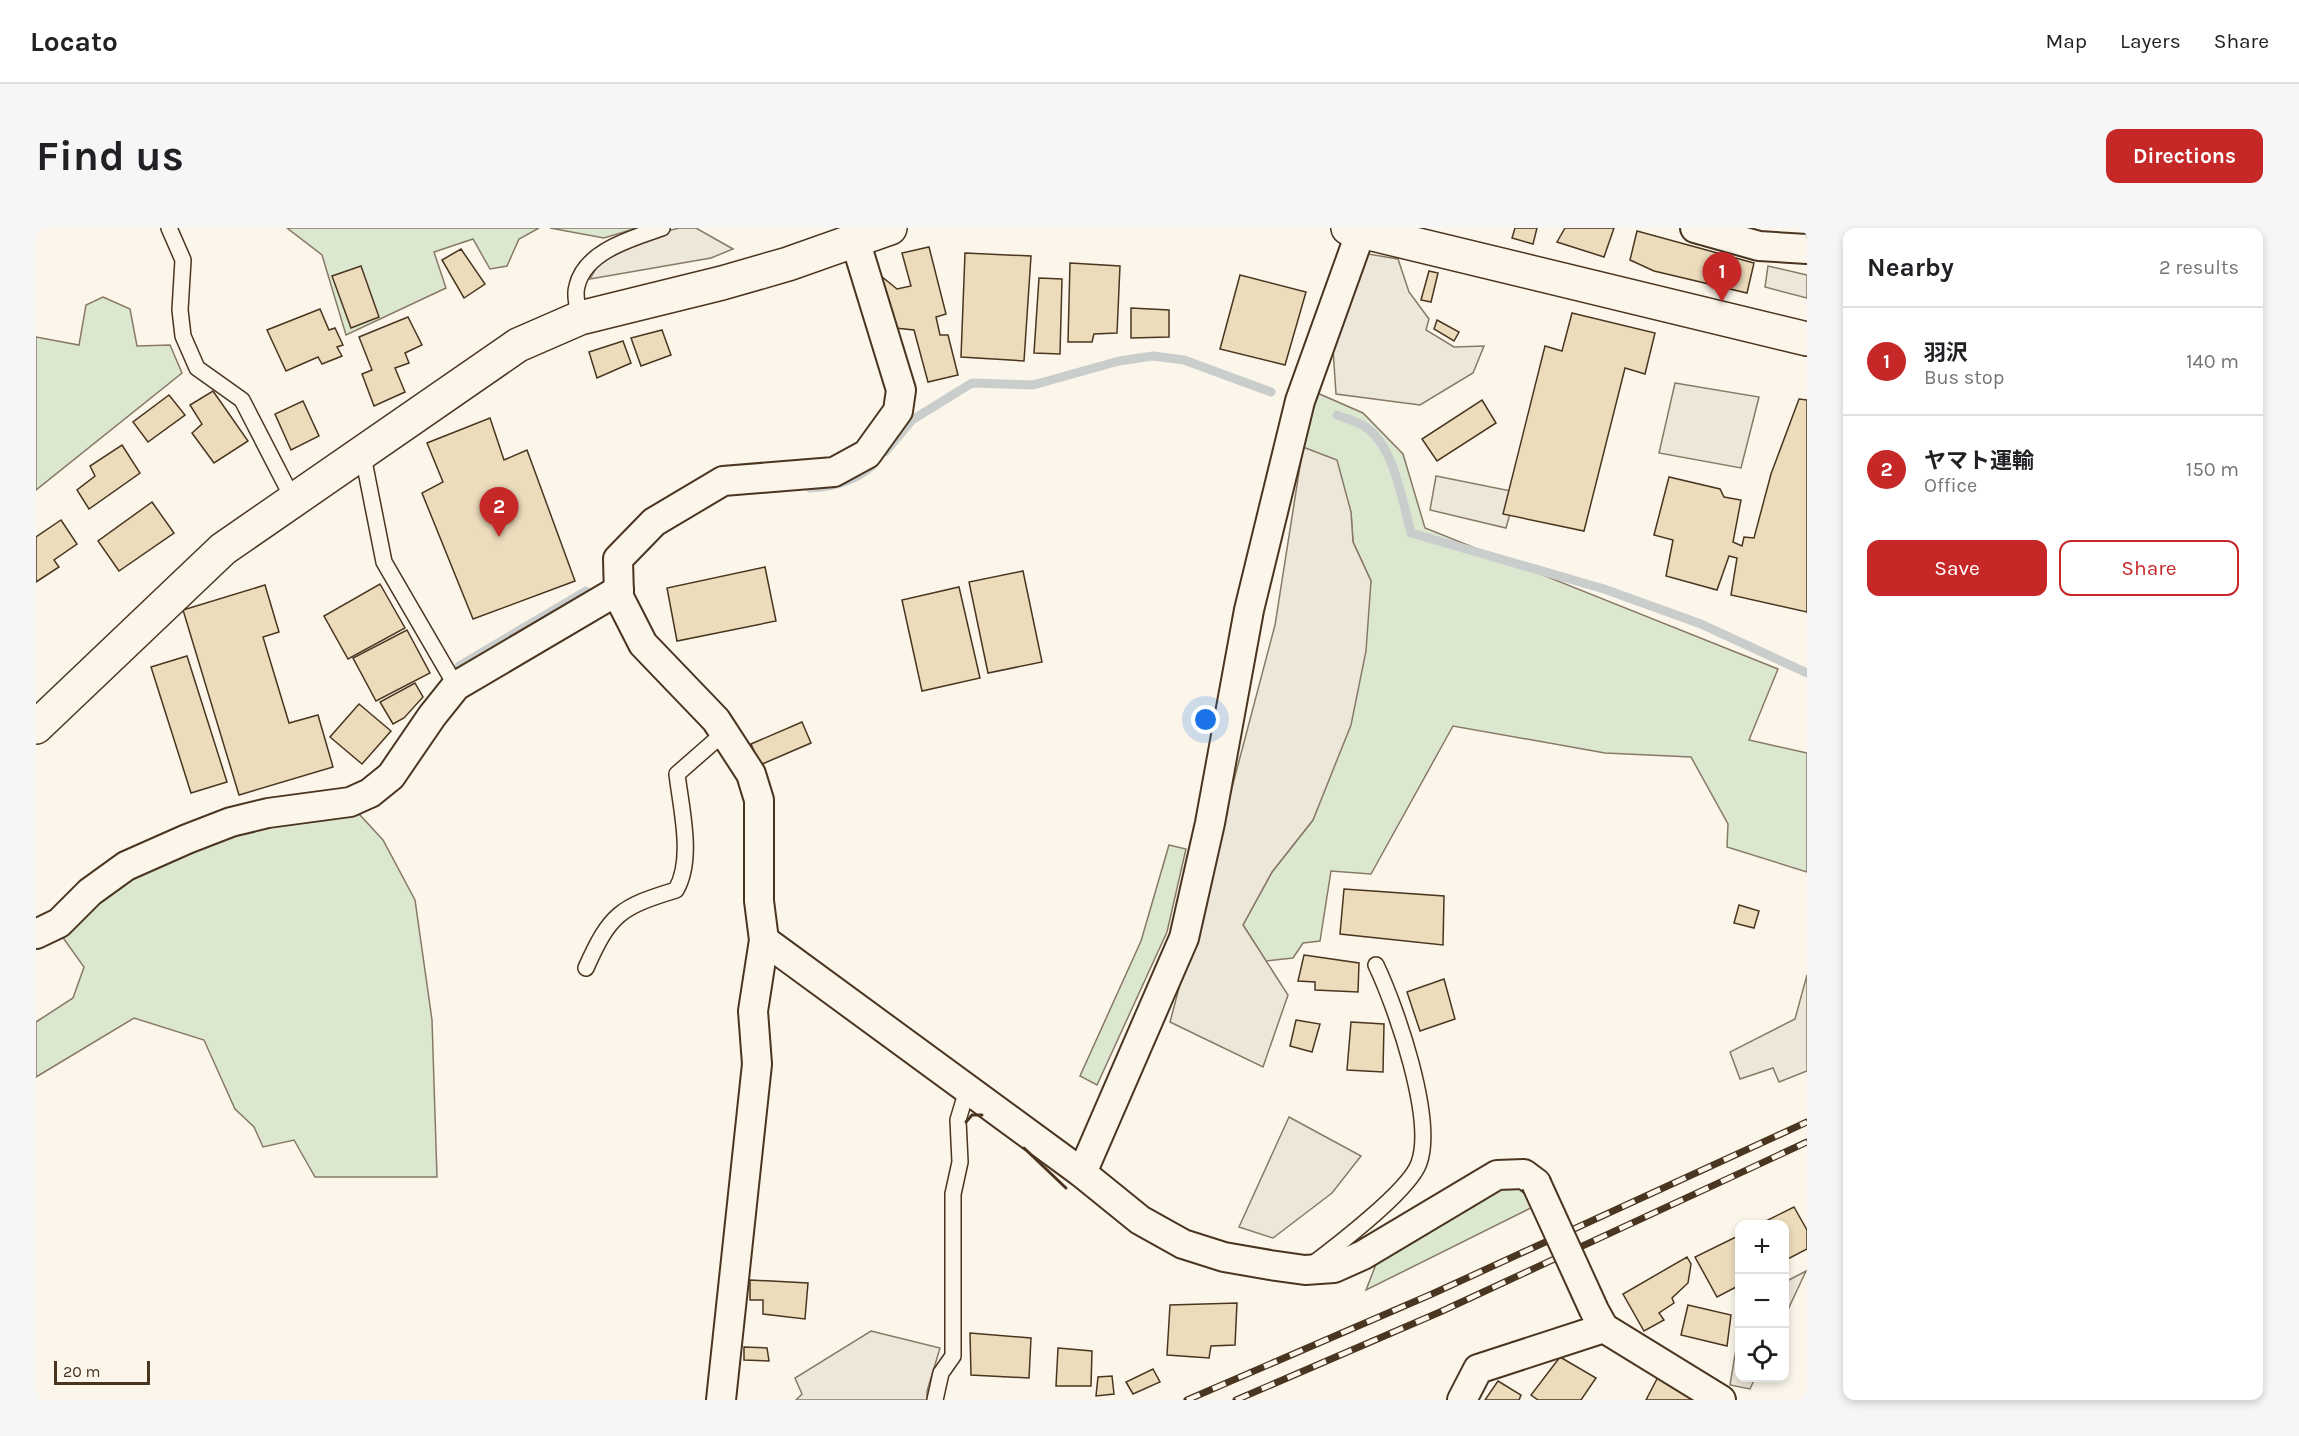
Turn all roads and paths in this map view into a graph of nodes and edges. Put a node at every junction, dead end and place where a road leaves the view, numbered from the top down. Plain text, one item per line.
1 (169, 228) edge
2 (662, 228) edge
3 (890, 228) edge
4 (1695, 228) edge
5 (1362, 230) edge
6 (855, 240) junction
7 (1807, 249) edge
8 (580, 318) junction
9 (1807, 339) edge
10 (362, 451) junction
11 (293, 499) junction
12 (619, 590) junction
13 (456, 686) junction
14 (36, 727) edge
15 (724, 732) junction
16 (36, 934) edge
17 (764, 940) junction
18 (1376, 965) dead end
19 (586, 968) dead end
20 (967, 1090) junction
21 (1082, 1173) junction
22 (1305, 1270) junction
23 (1599, 1319) junction
24 (721, 1400) edge
25 (935, 1400) edge
26 (1462, 1400) edge
27 (1721, 1400) edge

1 - 11 lane
2 - 8 lane
3 - 6 street
4 - 7 street
5 - 9 street
5 - 21 street
6 - 8 street
6 - 12 street
8 - 10 street
10 - 11 street
10 - 13 lane
11 - 14 street
12 - 13 street
12 - 15 street
13 - 16 street
15 - 17 street
15 - 19 lane
17 - 20 street
17 - 24 street
18 - 22 lane
20 - 21 street
20 - 25 lane
21 - 22 street
22 - 23 street, bridge
23 - 26 street
23 - 27 street

